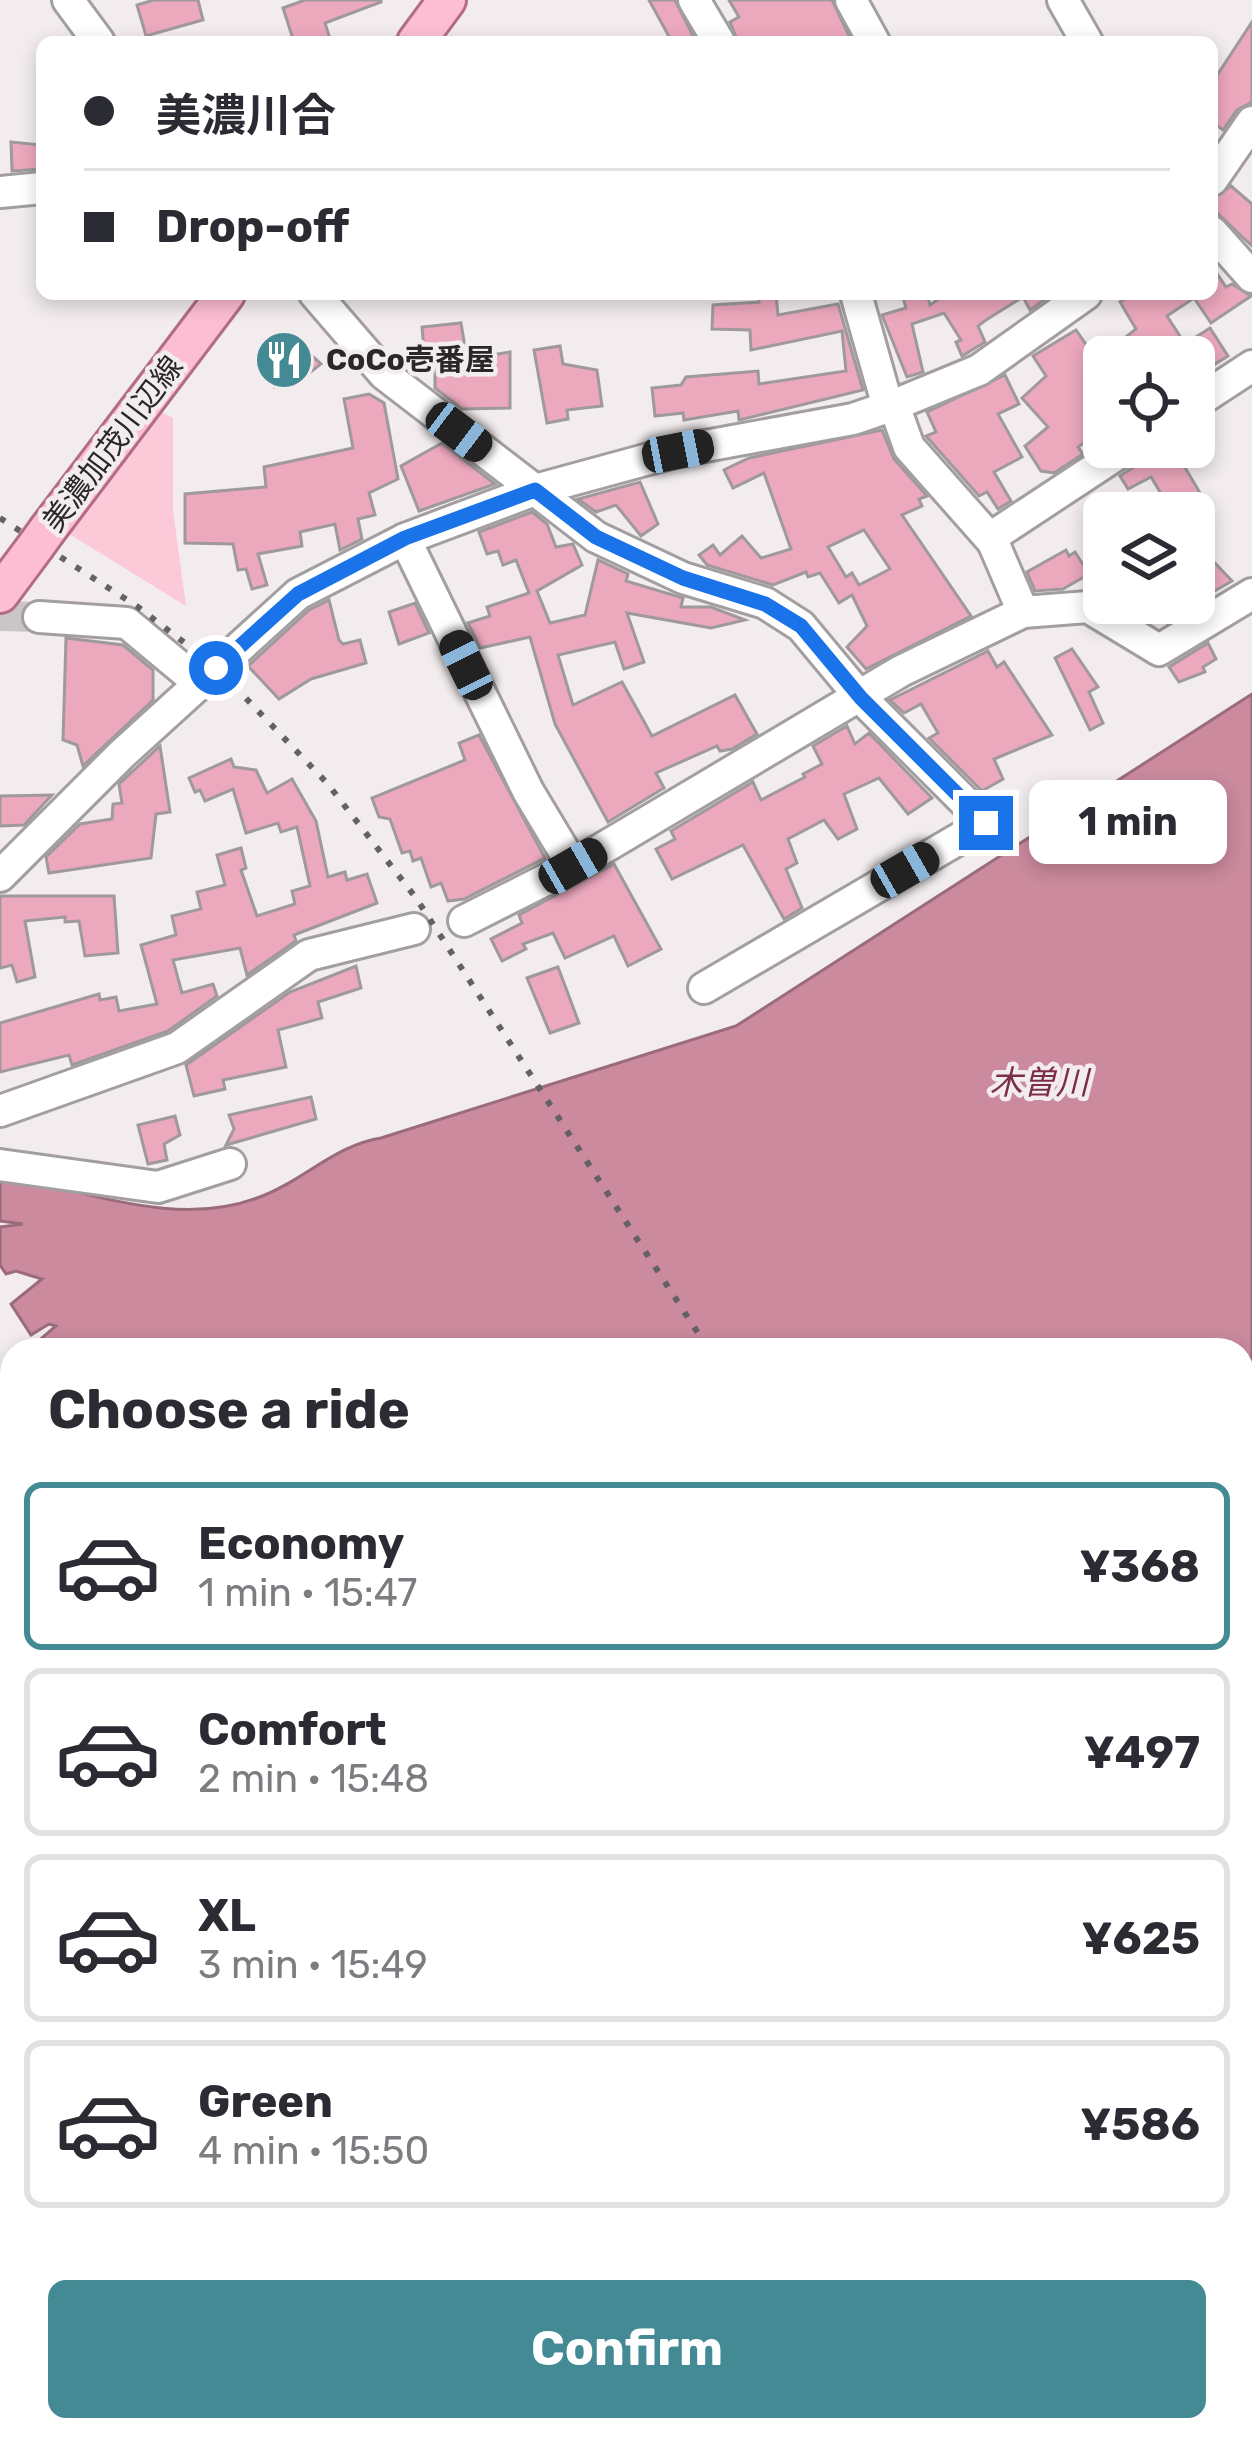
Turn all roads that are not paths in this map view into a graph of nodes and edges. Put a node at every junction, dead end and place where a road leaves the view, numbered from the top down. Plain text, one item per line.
1 (68, 0) edge
2 (447, 0) edge
3 (694, 0) edge
4 (851, 0) edge
5 (1063, 0) edge
6 (95, 36) edge
7 (420, 36) edge
8 (715, 36) edge
9 (871, 36) edge
10 (1084, 36) edge
11 (1252, 122) edge
12 (1218, 171) edge
13 (36, 189) edge
14 (0, 192) edge
15 (1218, 239) edge
16 (1252, 277) edge
17 (221, 300) edge
18 (320, 300) edge
19 (858, 300) edge
20 (1078, 300) edge
21 (1252, 366) edge
22 (1215, 390) edge
23 (891, 406) junction
24 (1096, 468) edge
25 (535, 490) junction
26 (405, 538) junction
27 (990, 538) junction
28 (0, 594) edge
29 (1252, 594) edge
30 (1023, 612) junction
31 (39, 617) tunnel mouth
32 (199, 683) junction
33 (861, 698) junction
34 (573, 866) junction
35 (0, 876) edge
36 (464, 921) dead end
37 (414, 929) dead end
38 (704, 988) dead end
39 (0, 1111) edge
40 (230, 1164) dead end
41 (0, 1165) edge

1 - 6 street
2 - 7 main road
3 - 8 street
4 - 9 street
5 - 10 street
11 - 12 street
13 - 14 street
15 - 16 street
17 - 28 main road, 美濃加茂川辺線
18 - 25 street
19 - 23 street
20 - 23 street
21 - 22 street
23 - 25 street
23 - 27 street
24 - 27 street
25 - 26 street
25 - 33 street
26 - 32 street
26 - 34 street
27 - 30 street
29 - 30 street
30 - 33 street
31 - 32 street
32 - 35 street
33 - 34 street
33 - 38 street
34 - 36 street
37 - 39 street
40 - 41 street

